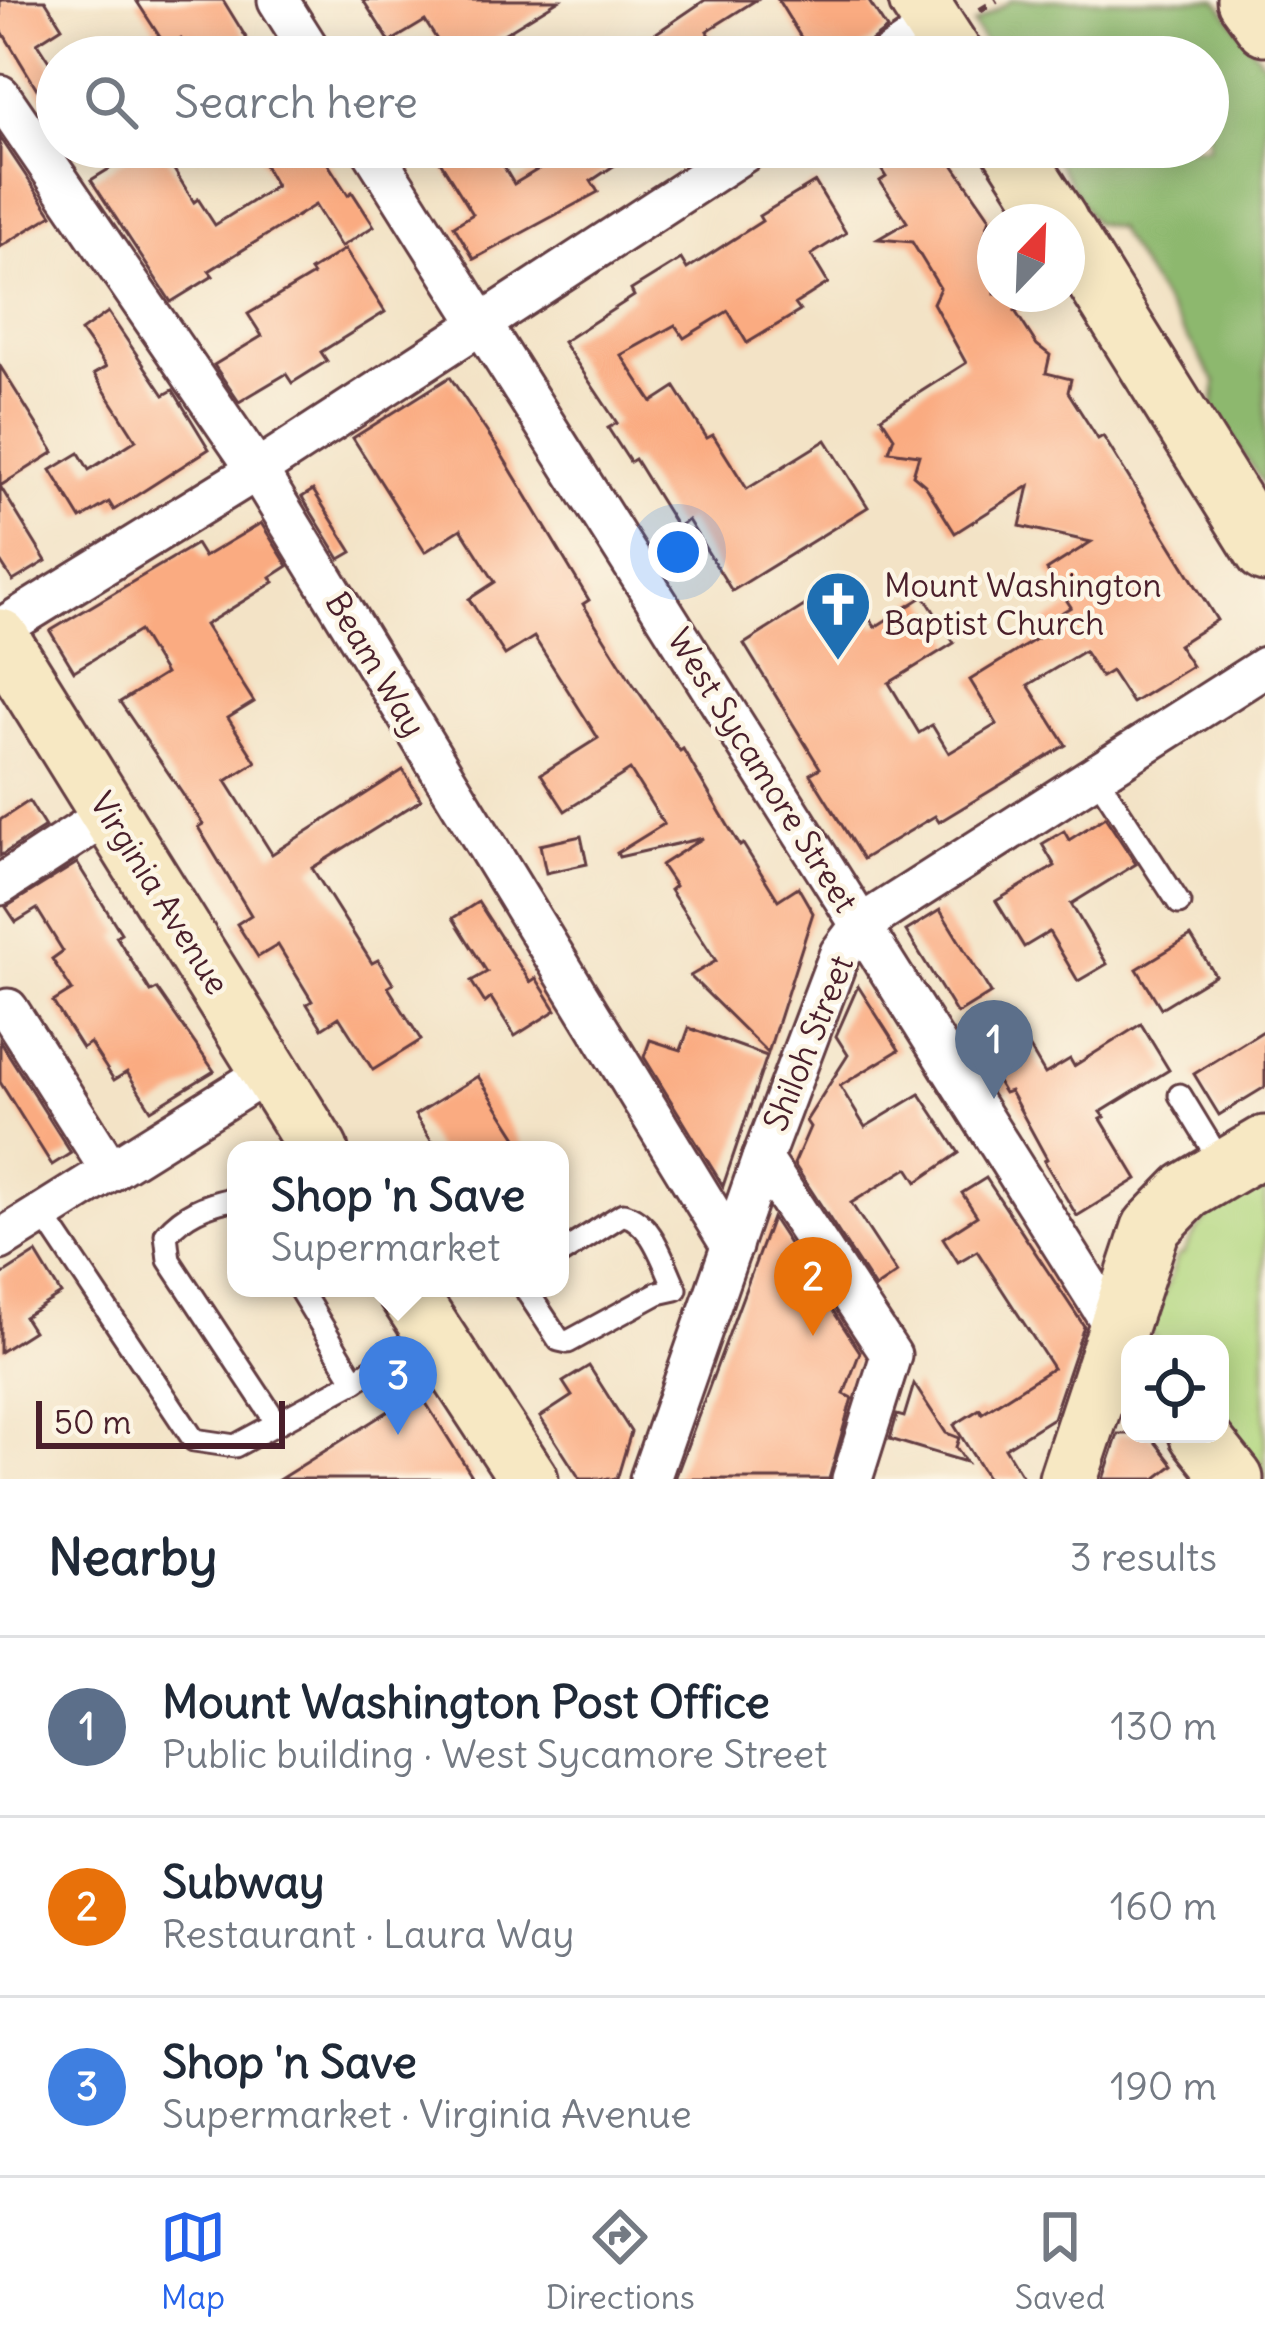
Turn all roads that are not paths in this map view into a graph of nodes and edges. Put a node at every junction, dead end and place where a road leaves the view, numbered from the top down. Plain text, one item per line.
1 (278, 0) edge
2 (1246, 0) edge
3 (1265, 26) edge
4 (301, 36) edge
5 (0, 95) edge
6 (36, 148) edge
7 (50, 168) edge
8 (383, 168) edge
9 (720, 168) edge
10 (1024, 168) edge
11 (1047, 204) edge
12 (1085, 265) edge
13 (482, 325) junction
14 (257, 470) junction
15 (1265, 553) edge
16 (0, 633) edge
17 (1265, 668) edge
18 (1095, 774) junction
19 (111, 812) junction
20 (0, 885) edge
21 (1179, 903) dead end
22 (861, 925) junction
23 (8, 1009) dead end
24 (270, 1071) junction
25 (1180, 1095) dead end
26 (313, 1141) edge
27 (1245, 1158) edge
28 (762, 1159) junction
29 (111, 1171) junction
30 (227, 1200) edge
31 (43, 1214) junction
32 (0, 1240) edge
33 (732, 1247) junction
34 (569, 1248) edge
35 (718, 1286) junction
36 (676, 1289) junction
37 (304, 1297) edge
38 (530, 1297) edge
39 (418, 1309) edge
40 (1121, 1335) edge
41 (1125, 1335) edge
42 (1121, 1347) edge
43 (355, 1381) junction
44 (277, 1423) junction
45 (1205, 1443) edge
46 (529, 1479) edge
47 (650, 1479) edge
48 (853, 1479) edge
49 (1068, 1479) edge
50 (1234, 1479) edge

1 - 4 street
2 - 3 street
5 - 6 street, Beam Way
7 - 14 street, Beam Way
8 - 13 street, West Sycamore Street
9 - 13 street
10 - 11 street
12 - 15 street
13 - 14 street
13 - 22 street, West Sycamore Street
14 - 16 street
14 - 33 street, Beam Way
16 - 19 street, Virginia Avenue
17 - 18 street, Shiloh Street
18 - 21 lane
18 - 22 street, Shiloh Street
19 - 20 street
19 - 24 street, Virginia Avenue
22 - 28 street, Shiloh Street
22 - 40 street, West Sycamore Street
23 - 29 street
24 - 26 street, Virginia Avenue
24 - 29 street
25 - 27 lane
27 - 41 street
28 - 33 street, Shiloh Street
28 - 48 street
29 - 31 street
30 - 44 lane
31 - 32 street
31 - 44 lane
33 - 35 street, Shiloh Street
34 - 36 lane
35 - 36 lane
35 - 47 street, Shiloh Street
36 - 38 lane
37 - 43 lane
39 - 43 lane
39 - 46 street
42 - 49 street
43 - 44 lane
45 - 50 street

